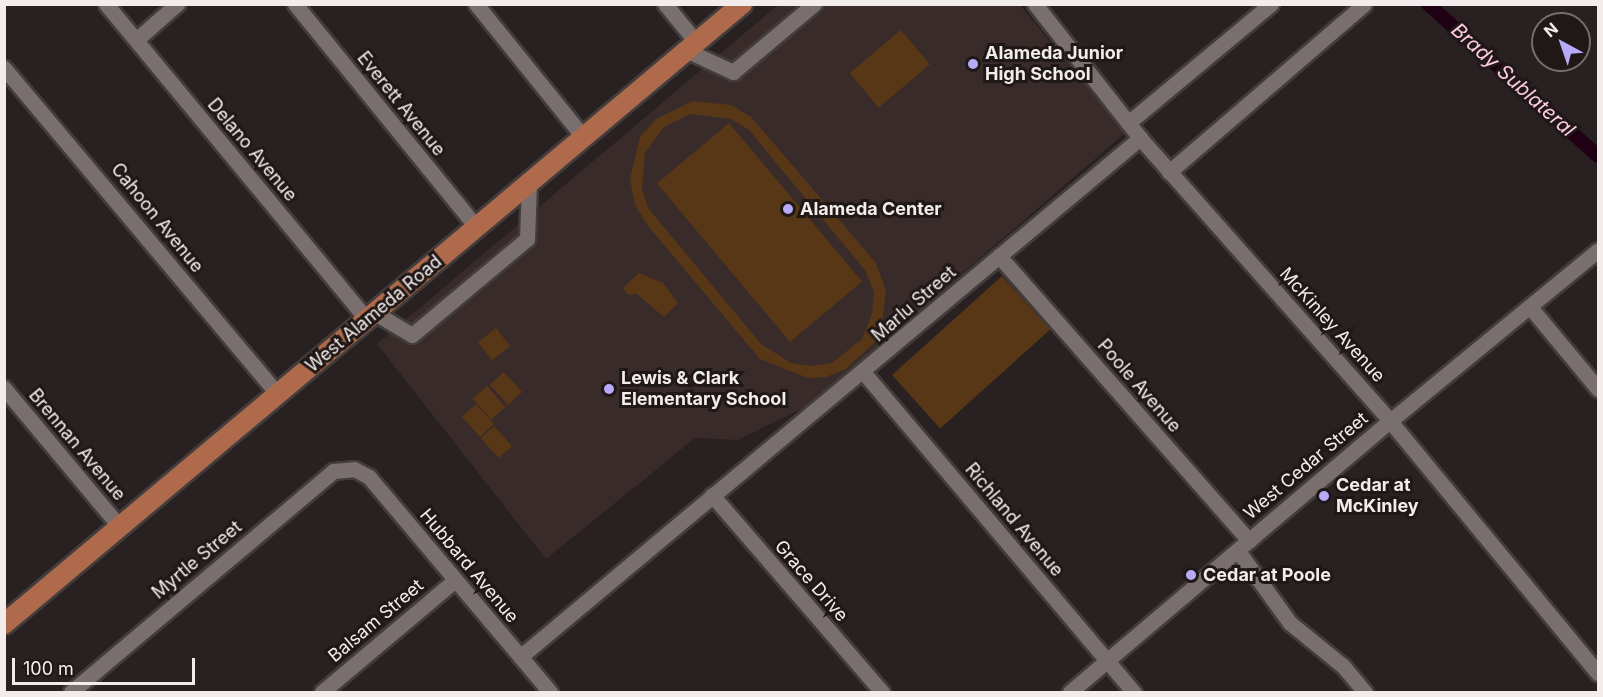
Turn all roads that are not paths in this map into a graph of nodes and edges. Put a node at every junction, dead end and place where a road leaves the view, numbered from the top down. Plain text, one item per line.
1 (106, 4) edge
2 (177, 4) edge
3 (295, 4) edge
4 (476, 4) edge
5 (665, 4) edge
6 (742, 4) edge
7 (814, 4) edge
8 (1035, 4) edge
9 (1271, 4) edge
10 (1364, 4) edge
11 (136, 40) junction
12 (692, 47) junction
13 (4, 68) edge
14 (1128, 123) junction
15 (584, 138) junction
16 (1140, 138) junction
17 (1170, 172) junction
18 (529, 184) junction
19 (477, 228) junction
20 (1599, 250) edge
21 (999, 256) junction
22 (1530, 307) junction
23 (371, 316) junction
24 (864, 373) junction
25 (4, 388) edge
26 (1599, 389) edge
27 (278, 394) junction
28 (1390, 421) junction
29 (354, 469) joint
30 (712, 495) junction
31 (120, 527) junction
32 (1243, 546) junction
33 (455, 580) junction
34 (4, 624) edge
35 (520, 657) junction
36 (1108, 661) junction
37 (1599, 673) edge
38 (71, 693) edge
39 (322, 693) edge
40 (550, 693) edge
41 (882, 693) edge
42 (1070, 693) edge
43 (1134, 693) edge
44 (1365, 693) edge

1 - 11 street, Delano Avenue
2 - 11 street
3 - 19 street, Everett Avenue
4 - 15 street
5 - 12 street
6 - 12 main road, West Alameda Road
7 - 12 street
8 - 14 street, McKinley Avenue
9 - 14 street
10 - 17 street
11 - 23 street, Delano Avenue
12 - 15 main road, West Alameda Road
13 - 27 street, Cahoon Avenue
14 - 16 street, McKinley Avenue
15 - 18 main road, West Alameda Road
16 - 17 street, McKinley Avenue
16 - 21 street, Marlu Street
17 - 28 street, McKinley Avenue
18 - 19 main road, West Alameda Road
18 - 23 street, Delano Avenue
19 - 23 main road, West Alameda Road
20 - 22 street, West Cedar Street
21 - 24 street, Marlu Street
21 - 32 street, Poole Avenue
22 - 26 street
22 - 28 street, West Cedar Street
23 - 27 main road, West Alameda Road
24 - 30 street, Marlu Street
24 - 36 street, Richland Avenue
25 - 31 street, Brennan Avenue
27 - 31 main road, West Alameda Road
28 - 32 street, West Cedar Street
28 - 37 street, McKinley Avenue
29 - 33 street, Hubbard Avenue
29 - 38 street, Myrtle Street
30 - 35 street, Marlu Street
30 - 41 street, Grace Drive
31 - 34 main road, West Alameda Road
32 - 36 street, West Cedar Street
32 - 44 street, Poole Avenue
33 - 35 street, Hubbard Avenue
33 - 39 street, Balsam Street
35 - 40 street, Hubbard Avenue
36 - 42 street, West Cedar Street
36 - 43 street, Richland Avenue

